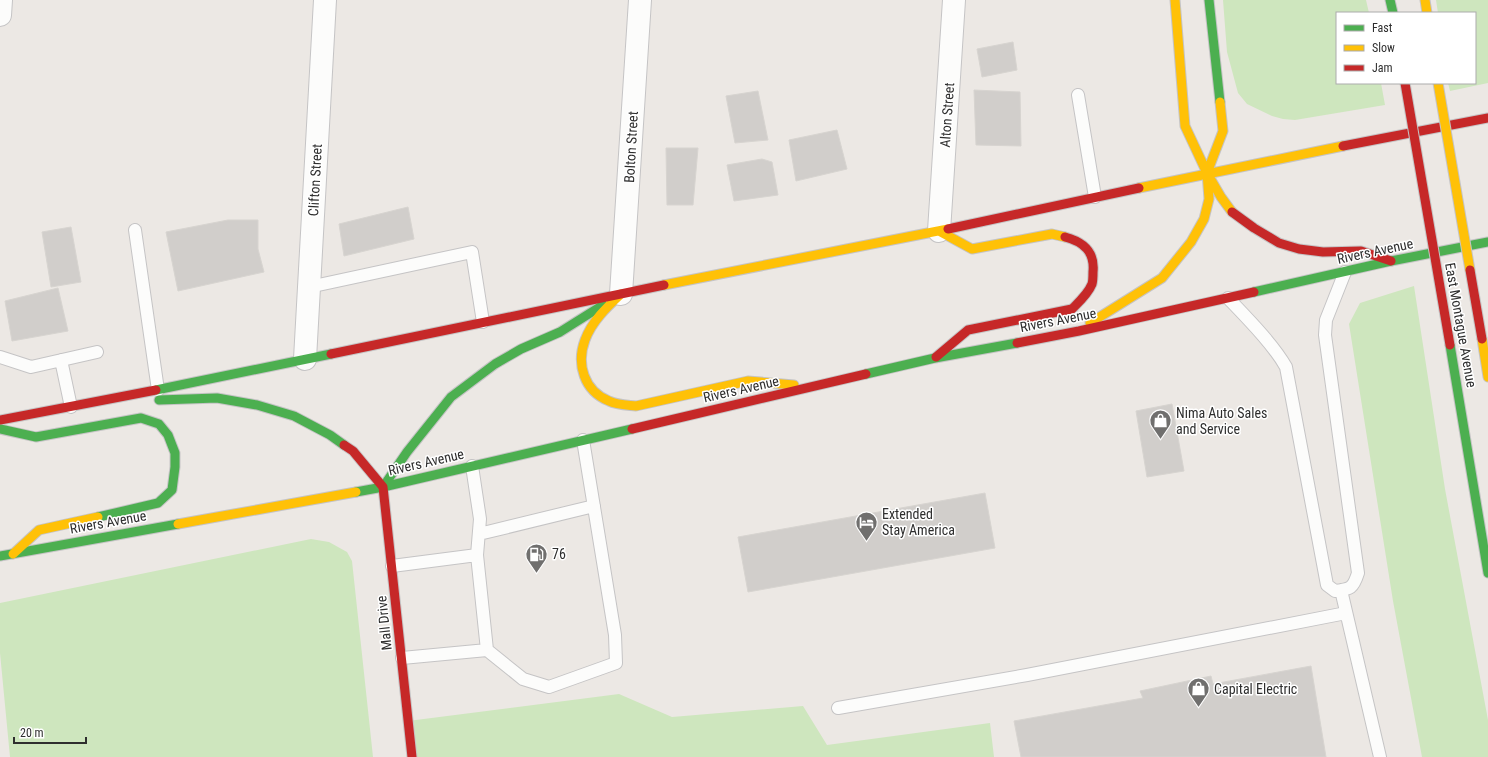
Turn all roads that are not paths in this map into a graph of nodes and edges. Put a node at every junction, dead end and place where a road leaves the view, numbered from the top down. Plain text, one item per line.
1 (1, 0) edge
2 (325, 0) edge
3 (640, 0) edge
4 (954, 0) edge
5 (1175, 0) edge
6 (1208, 0) edge
7 (1390, 0) edge
8 (1425, 0) edge
9 (1393, 12) edge
10 (1427, 12) edge
11 (0, 15) edge
12 (1405, 84) edge
13 (1438, 84) edge
14 (1078, 95) dead end
15 (1488, 118) edge
16 (1207, 173) junction
17 (1094, 197) junction
18 (135, 230) dead end
19 (939, 231) junction
20 (1488, 242) edge
21 (1392, 261) junction
22 (1345, 272) junction
23 (310, 287) junction
24 (621, 294) junction
25 (1228, 298) junction
26 (483, 322) junction
27 (1079, 331) junction
28 (97, 352) dead end
29 (0, 357) edge
30 (935, 358) junction
31 (305, 359) junction
32 (61, 360) junction
33 (1488, 377) edge
34 (812, 386) junction
35 (158, 390) junction
36 (93, 403) junction
37 (71, 407) junction
38 (0, 420) edge
39 (0, 429) edge
40 (583, 440) junction
41 (472, 466) junction
42 (383, 487) junction
43 (594, 506) junction
44 (479, 534) junction
45 (13, 554) junction
46 (477, 555) junction
47 (0, 556) edge
48 (392, 566) junction
49 (1488, 572) edge
50 (1341, 590) junction
51 (1346, 612) junction
52 (487, 650) junction
53 (402, 658) junction
54 (838, 708) dead end
55 (412, 757) edge
56 (1380, 757) edge

1 - 11 street
2 - 23 street, Clifton Street
3 - 24 street, Bolton Street
4 - 19 street, Alton Street
5 - 16 main road
6 - 16 main road
7 - 9 main road
8 - 10 main road
12 - 49 main road, East Montague Avenue, bridge
13 - 33 main road, East Montague Avenue, bridge
14 - 17 lane
15 - 16 main road
16 - 17 main road
16 - 21 main road
16 - 27 main road
17 - 19 main road
18 - 35 lane
19 - 24 main road
19 - 30 main road
20 - 21 main road, Rivers Avenue
21 - 22 main road, Rivers Avenue
22 - 25 main road, Rivers Avenue
22 - 50 lane
23 - 26 lane
23 - 31 street, Clifton Street
24 - 26 main road
24 - 34 main road
24 - 42 main road
25 - 27 main road, Rivers Avenue
25 - 50 lane
26 - 31 main road
27 - 30 main road, Rivers Avenue
28 - 32 lane
29 - 32 lane
30 - 34 main road, Rivers Avenue
31 - 35 main road
32 - 37 lane
34 - 40 main road, Rivers Avenue
35 - 36 main road
36 - 37 main road
36 - 42 main road
37 - 38 main road
39 - 45 main road
40 - 41 main road, Rivers Avenue
40 - 43 lane
41 - 42 main road, Rivers Avenue
41 - 44 lane
42 - 45 main road, Rivers Avenue
42 - 48 main road, Mall Drive
43 - 44 lane
43 - 52 lane
44 - 46 lane
45 - 47 main road, Rivers Avenue
46 - 48 lane
46 - 52 lane
48 - 53 main road, Mall Drive
50 - 51 lane
51 - 54 lane
51 - 56 lane
52 - 53 lane
53 - 55 main road, Mall Drive

